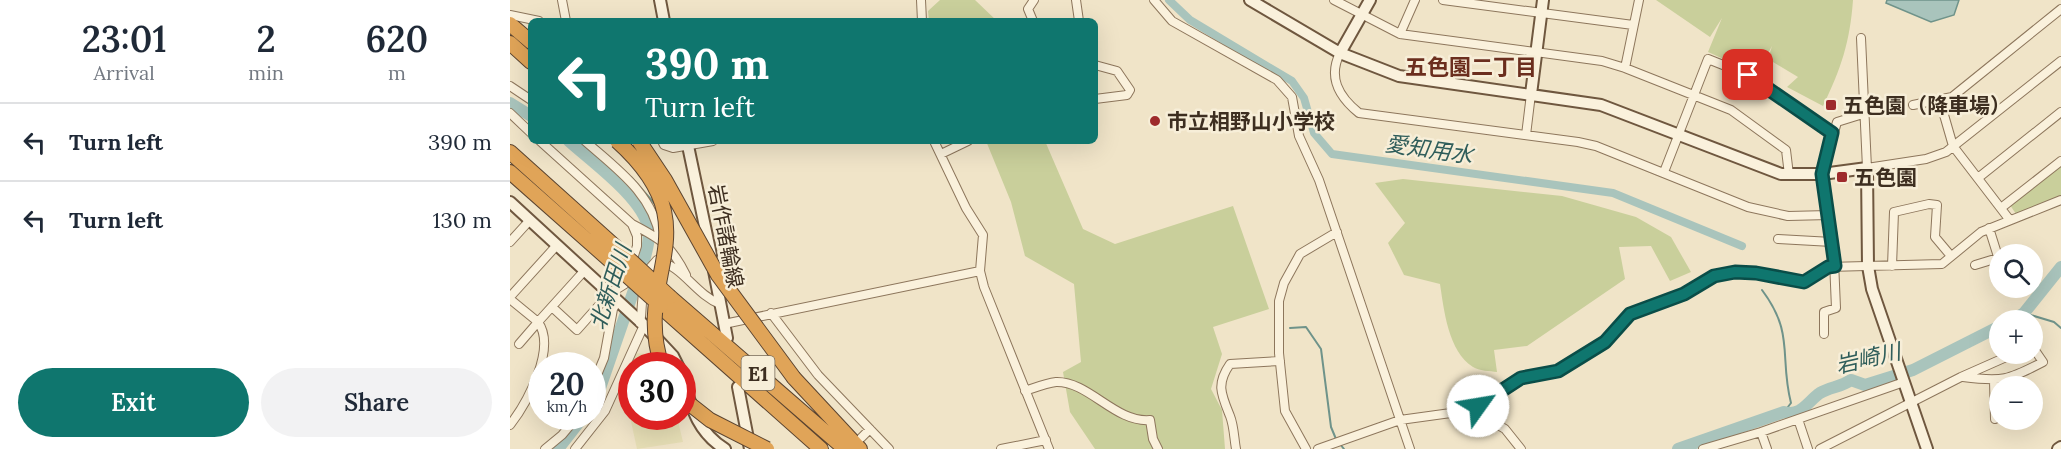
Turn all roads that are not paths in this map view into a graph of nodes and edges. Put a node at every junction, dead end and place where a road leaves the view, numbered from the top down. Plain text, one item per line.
1 (562, 0) edge
2 (660, 0) edge
3 (921, 0) edge
4 (1034, 0) edge
5 (1076, 0) edge
6 (1154, 0) edge
7 (1334, 0) edge
8 (1370, 0) edge
9 (1415, 0) edge
10 (1443, 0) edge
11 (1543, 0) edge
12 (1639, 0) edge
13 (1253, 1) edge
14 (1541, 13) junction
15 (2059, 14) edge
16 (510, 15) edge
17 (1362, 16) junction
18 (565, 18) edge
19 (663, 18) edge
20 (922, 18) edge
21 (1032, 18) edge
22 (1079, 18) edge
23 (528, 19) edge
24 (510, 24) edge
25 (1633, 25) junction
26 (1400, 34) junction
27 (1861, 38) dead end
28 (528, 39) edge
29 (510, 43) edge
30 (1340, 52) junction
31 (1536, 52) junction
32 (528, 59) edge
33 (2061, 61) edge
34 (1098, 66) edge
35 (1625, 68) junction
36 (510, 86) edge
37 (1531, 94) junction
38 (1694, 96) junction
39 (528, 98) edge
40 (1098, 99) edge
41 (1940, 101) junction
42 (1913, 105) dead end
43 (1866, 112) junction
44 (2061, 112) edge
45 (510, 113) edge
46 (528, 130) edge
47 (1832, 133) junction
48 (1679, 134) junction
49 (1526, 135) junction
50 (543, 144) edge
51 (588, 144) edge
52 (620, 144) edge
53 (641, 144) edge
54 (664, 144) edge
55 (688, 144) edge
56 (936, 144) edge
57 (962, 144) edge
58 (1953, 146) junction
59 (510, 152) edge
60 (941, 154) junction
61 (2061, 161) edge
62 (1867, 168) junction
63 (510, 172) edge
64 (1664, 172) junction
65 (1822, 174) junction
66 (1790, 175) junction
67 (1978, 178) junction
68 (2061, 200) edge
69 (510, 202) edge
70 (2001, 208) junction
71 (1829, 215) junction
72 (2009, 219) junction
73 (530, 220) junction
74 (632, 224) junction
75 (1989, 228) junction
76 (1337, 232) junction
77 (660, 238) junction
78 (1778, 239) dead end
79 (510, 242) edge
80 (1832, 242) junction
81 (1994, 244) edge
82 (557, 245) junction
83 (1951, 256) junction
84 (1989, 262) edge
85 (1975, 264) dead end
86 (626, 265) junction
87 (1835, 266) junction
88 (1868, 266) junction
89 (1892, 266) junction
90 (585, 270) junction
91 (980, 271) junction
92 (686, 275) junction
93 (510, 298) edge
94 (613, 298) junction
95 (666, 303) junction
96 (720, 304) junction
97 (552, 307) junction
98 (771, 312) junction
99 (538, 322) junction
100 (642, 324) junction
101 (724, 324) junction
102 (1824, 334) dead end
103 (727, 338) dead end
104 (519, 344) dead end
105 (605, 352) edge
106 (660, 352) edge
107 (669, 352) edge
108 (1280, 361) junction
109 (1990, 364) edge
110 (2039, 364) edge
111 (2015, 376) edge
112 (1961, 377) junction
113 (1989, 380) edge
114 (1904, 381) junction
115 (738, 387) dead end
116 (1024, 391) junction
117 (1912, 404) junction
118 (1478, 406) junction
119 (696, 409) edge
120 (696, 414) edge
121 (1798, 419) junction
122 (1400, 420) junction
123 (510, 425) edge
124 (870, 429) junction
125 (566, 430) edge
126 (1761, 432) junction
127 (1046, 440) junction
128 (860, 443) edge
129 (544, 449) edge
130 (575, 449) edge
131 (725, 449) edge
132 (750, 449) edge
133 (767, 449) edge
134 (821, 449) edge
135 (845, 449) edge
136 (890, 449) edge
137 (1001, 449) edge
138 (1049, 449) edge
139 (1158, 449) edge
140 (1236, 449) edge
141 (1306, 449) edge
142 (1318, 449) edge
143 (1410, 449) edge
144 (1521, 449) edge
145 (1703, 449) edge
146 (1767, 449) edge
147 (1808, 449) edge
148 (1820, 449) edge
149 (1927, 449) edge

1 - 18 street
2 - 19 street
3 - 20 street
4 - 21 street
5 - 22 street
6 - 76 street
7 - 17 street
8 - 17 street
9 - 26 street
10 - 14 street
11 - 14 street
12 - 25 street
13 - 30 street
14 - 25 street
14 - 31 street
15 - 41 street
16 - 23 street
17 - 26 street
17 - 30 street
24 - 28 highway
25 - 35 street
26 - 31 street
27 - 43 street
29 - 32 highway
30 - 37 street
30 - 49 street
31 - 35 street
31 - 37 street
33 - 58 street
34 - 40 street
35 - 38 street
36 - 39 street
37 - 48 street
37 - 49 street
38 - 47 street
38 - 48 street
38 - 66 street
41 - 42 street
41 - 58 street
43 - 47 street
43 - 62 street
44 - 67 street
45 - 46 street
47 - 65 street
48 - 64 street
48 - 66 street
49 - 64 street
50 - 74 street
51 - 77 street
52 - 106 highway, bridge
53 - 128 highway, bridge
54 - 55 street
55 - 96 street, 岩作諸輪線
56 - 60 street
57 - 60 street
58 - 62 street
58 - 67 street
59 - 86 highway, E1
60 - 91 street
61 - 70 street
62 - 65 street
62 - 88 street
63 - 86 highway, E1
64 - 71 street
65 - 66 street
65 - 71 street
67 - 70 street
68 - 72 street
69 - 73 street
70 - 72 street
71 - 80 street
72 - 75 street
73 - 79 street
73 - 82 street
74 - 77 street
74 - 94 street
75 - 81 street
75 - 83 street
76 - 108 street
76 - 122 street
77 - 92 street
78 - 80 street
80 - 87 street
82 - 90 street
82 - 93 street
83 - 89 street
83 - 89 street
84 - 85 street
86 - 95 highway, E1, bridge
87 - 88 street
87 - 102 street
87 - 118 street
88 - 89 street
88 - 114 street
90 - 94 street
90 - 97 street
91 - 98 street
91 - 116 street
92 - 96 street
92 - 100 street
93 - 99 street
94 - 97 street
94 - 100 street
94 - 105 street
95 - 134 highway, E1
95 - 135 highway, E1
96 - 101 street, 岩作諸輪線
97 - 99 street
98 - 101 street
98 - 124 street
99 - 104 street
99 - 123 street
100 - 107 street
100 - 130 street
101 - 103 street, 岩作諸輪線
108 - 140 street
108 - 141 street
109 - 112 street
110 - 111 street
112 - 113 street
112 - 117 street
114 - 117 street
114 - 121 street
115 - 132 street
116 - 127 street
116 - 139 street
117 - 148 street
117 - 149 street
118 - 122 street
118 - 144 street
119 - 133 highway, bridge
120 - 131 street
121 - 126 street
121 - 147 street
122 - 142 street
122 - 143 street
124 - 128 street
124 - 136 street
125 - 129 street
126 - 145 street
126 - 146 street
127 - 137 street
127 - 138 street

